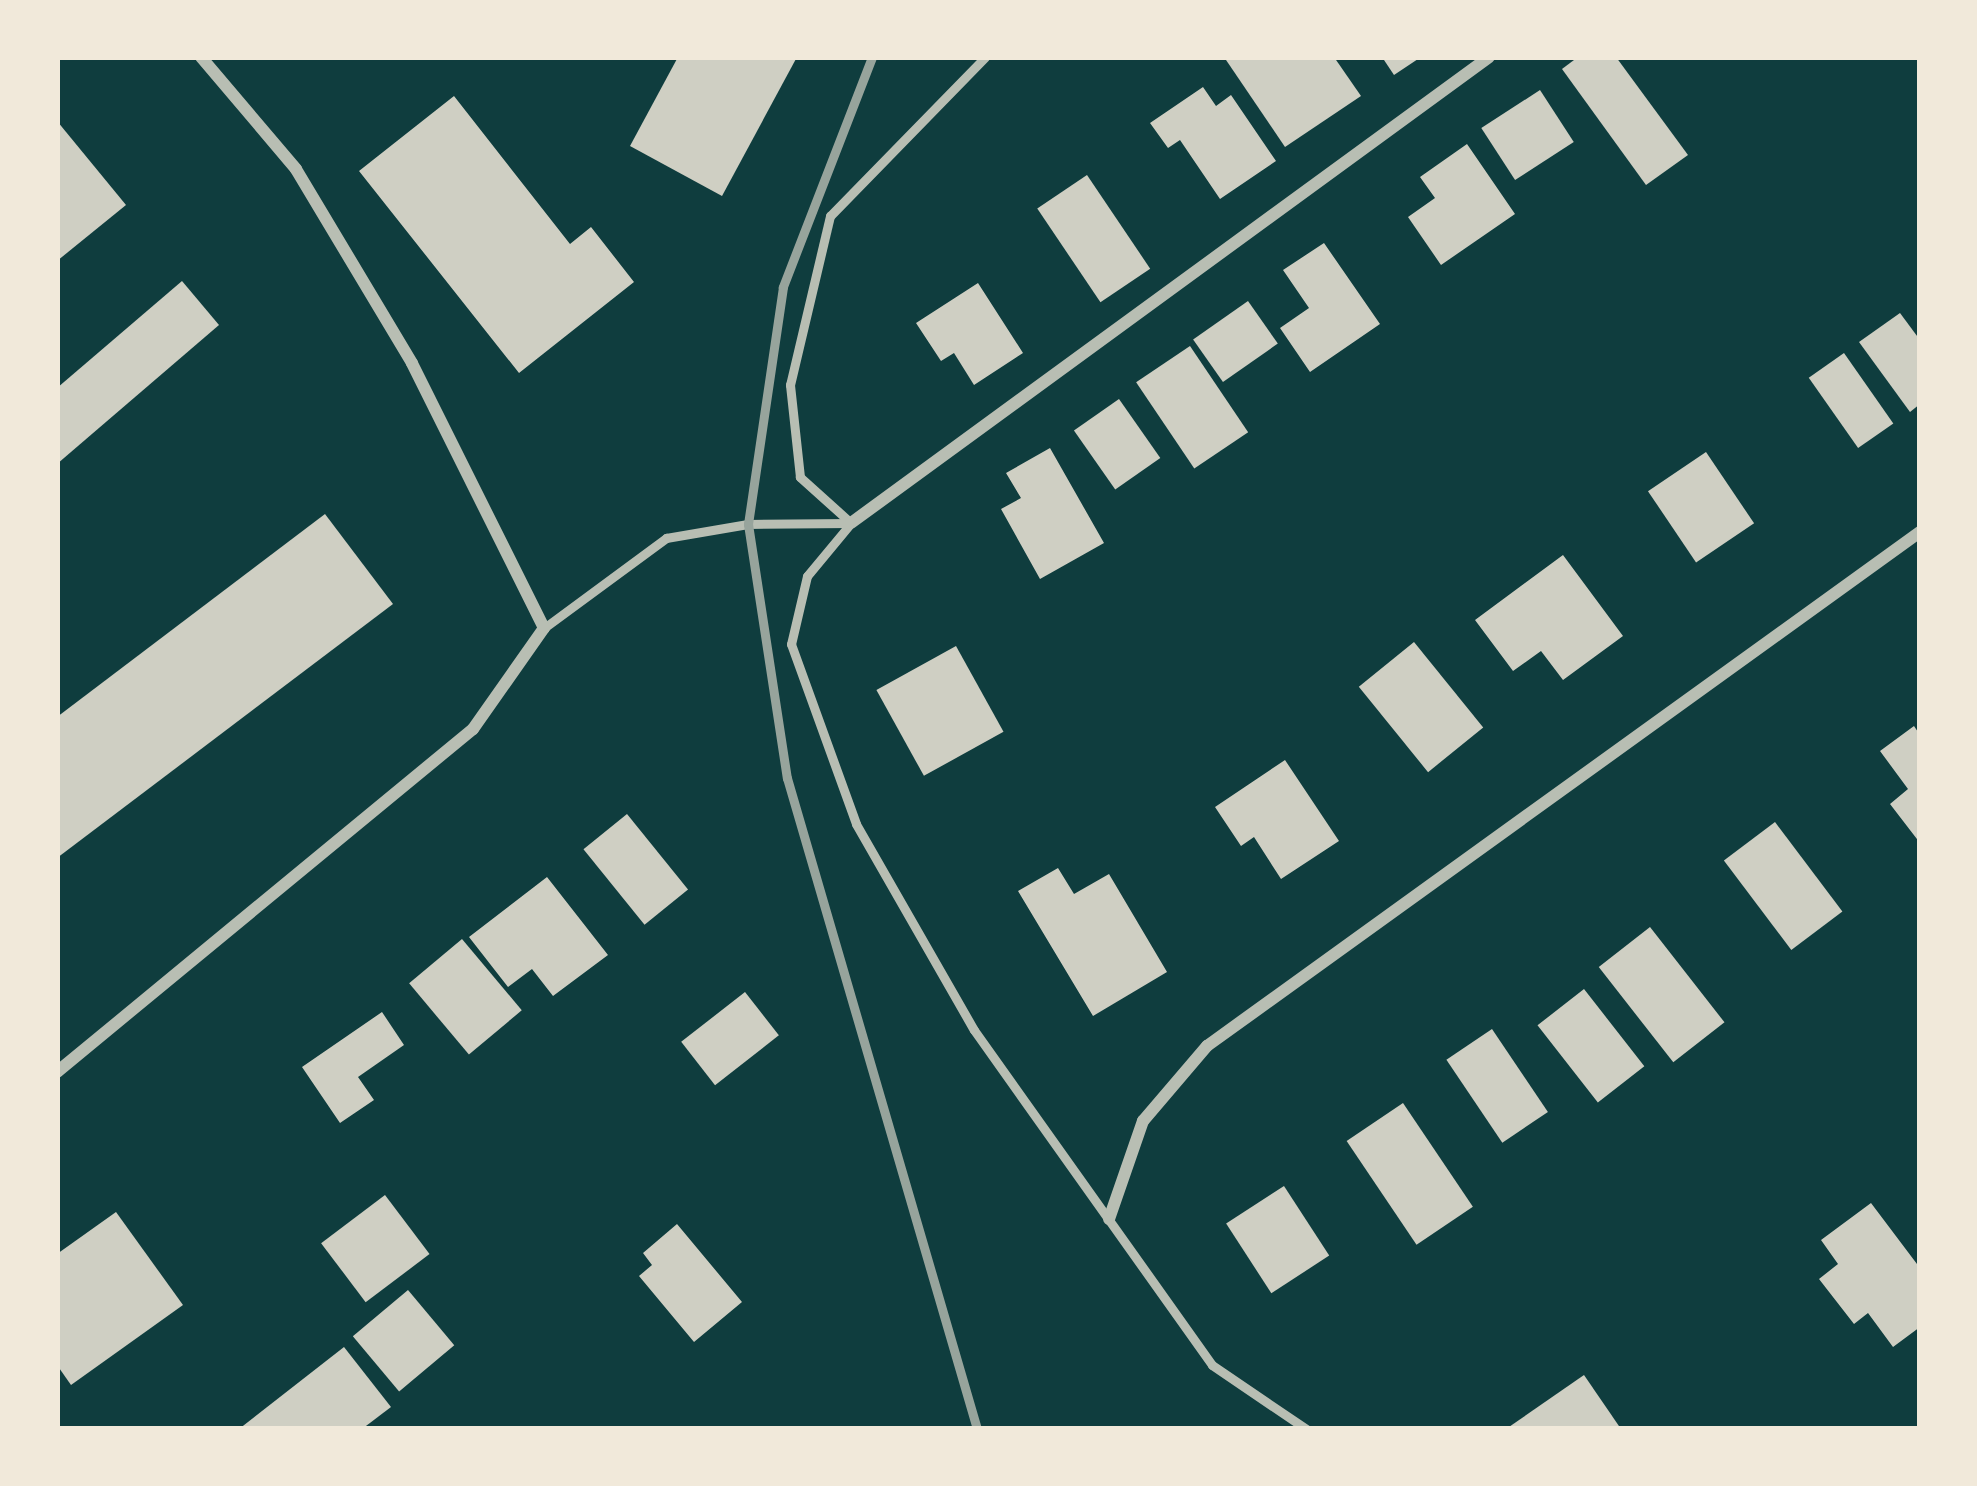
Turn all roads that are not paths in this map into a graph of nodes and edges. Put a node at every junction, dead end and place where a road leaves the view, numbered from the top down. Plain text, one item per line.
1 (201, 57) edge
2 (985, 57) edge
3 (1490, 57) edge
4 (850, 523) junction
5 (1920, 532) edge
6 (544, 628) junction
7 (57, 1072) edge
8 (1109, 1219) junction
9 (1306, 1429) edge

1 - 6 street
2 - 4 lane
3 - 4 street
4 - 6 lane
4 - 8 lane
5 - 8 street
6 - 7 street
8 - 9 lane

